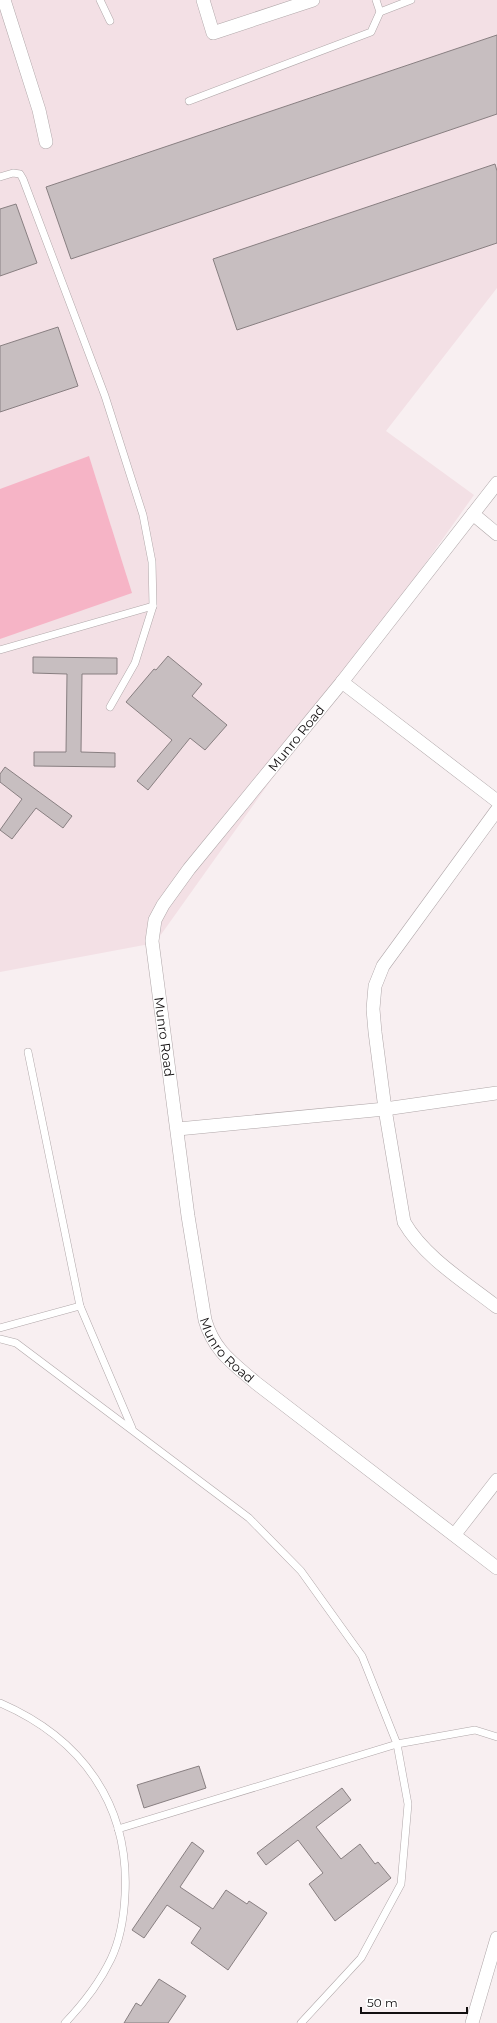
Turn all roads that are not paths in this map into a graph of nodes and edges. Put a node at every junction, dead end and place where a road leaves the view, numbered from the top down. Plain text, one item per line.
1 (4, 0) edge
2 (100, 0) edge
3 (203, 0) edge
4 (313, 0) edge
5 (376, 0) edge
6 (411, 0) edge
7 (380, 12) junction
8 (110, 21) dead end
9 (189, 101) dead end
10 (46, 142) dead end
11 (0, 177) edge
12 (497, 483) edge
13 (473, 514) junction
14 (497, 534) edge
15 (153, 606) junction
16 (0, 650) edge
17 (342, 682) junction
18 (110, 707) dead end
19 (497, 801) edge
20 (497, 810) edge
21 (28, 1052) dead end
22 (497, 1093) edge
23 (384, 1109) junction
24 (178, 1130) junction
25 (80, 1306) junction
26 (497, 1307) edge
27 (0, 1328) edge
28 (0, 1339) edge
29 (132, 1430) junction
30 (497, 1480) edge
31 (455, 1534) junction
32 (497, 1568) edge
33 (0, 1703) edge
34 (497, 1738) edge
35 (397, 1744) junction
36 (118, 1829) junction
37 (497, 1938) edge
38 (65, 2023) edge
39 (301, 2023) edge
40 (472, 2023) edge

1 - 10 street
2 - 8 lane
3 - 4 street
5 - 7 lane
6 - 7 lane
7 - 9 lane
11 - 15 lane
12 - 13 street, Munro Road
13 - 14 street
13 - 17 street, Munro Road
15 - 16 lane
15 - 18 lane
17 - 19 street
17 - 24 street, Munro Road
20 - 23 street
21 - 25 lane
22 - 23 street
23 - 24 street
23 - 26 street
24 - 31 street, Munro Road
25 - 27 lane
25 - 29 lane
28 - 29 lane
29 - 35 lane
30 - 31 street
31 - 32 street, Munro Road
33 - 36 lane
34 - 35 lane
35 - 36 lane
35 - 39 lane
36 - 38 lane
37 - 40 street

